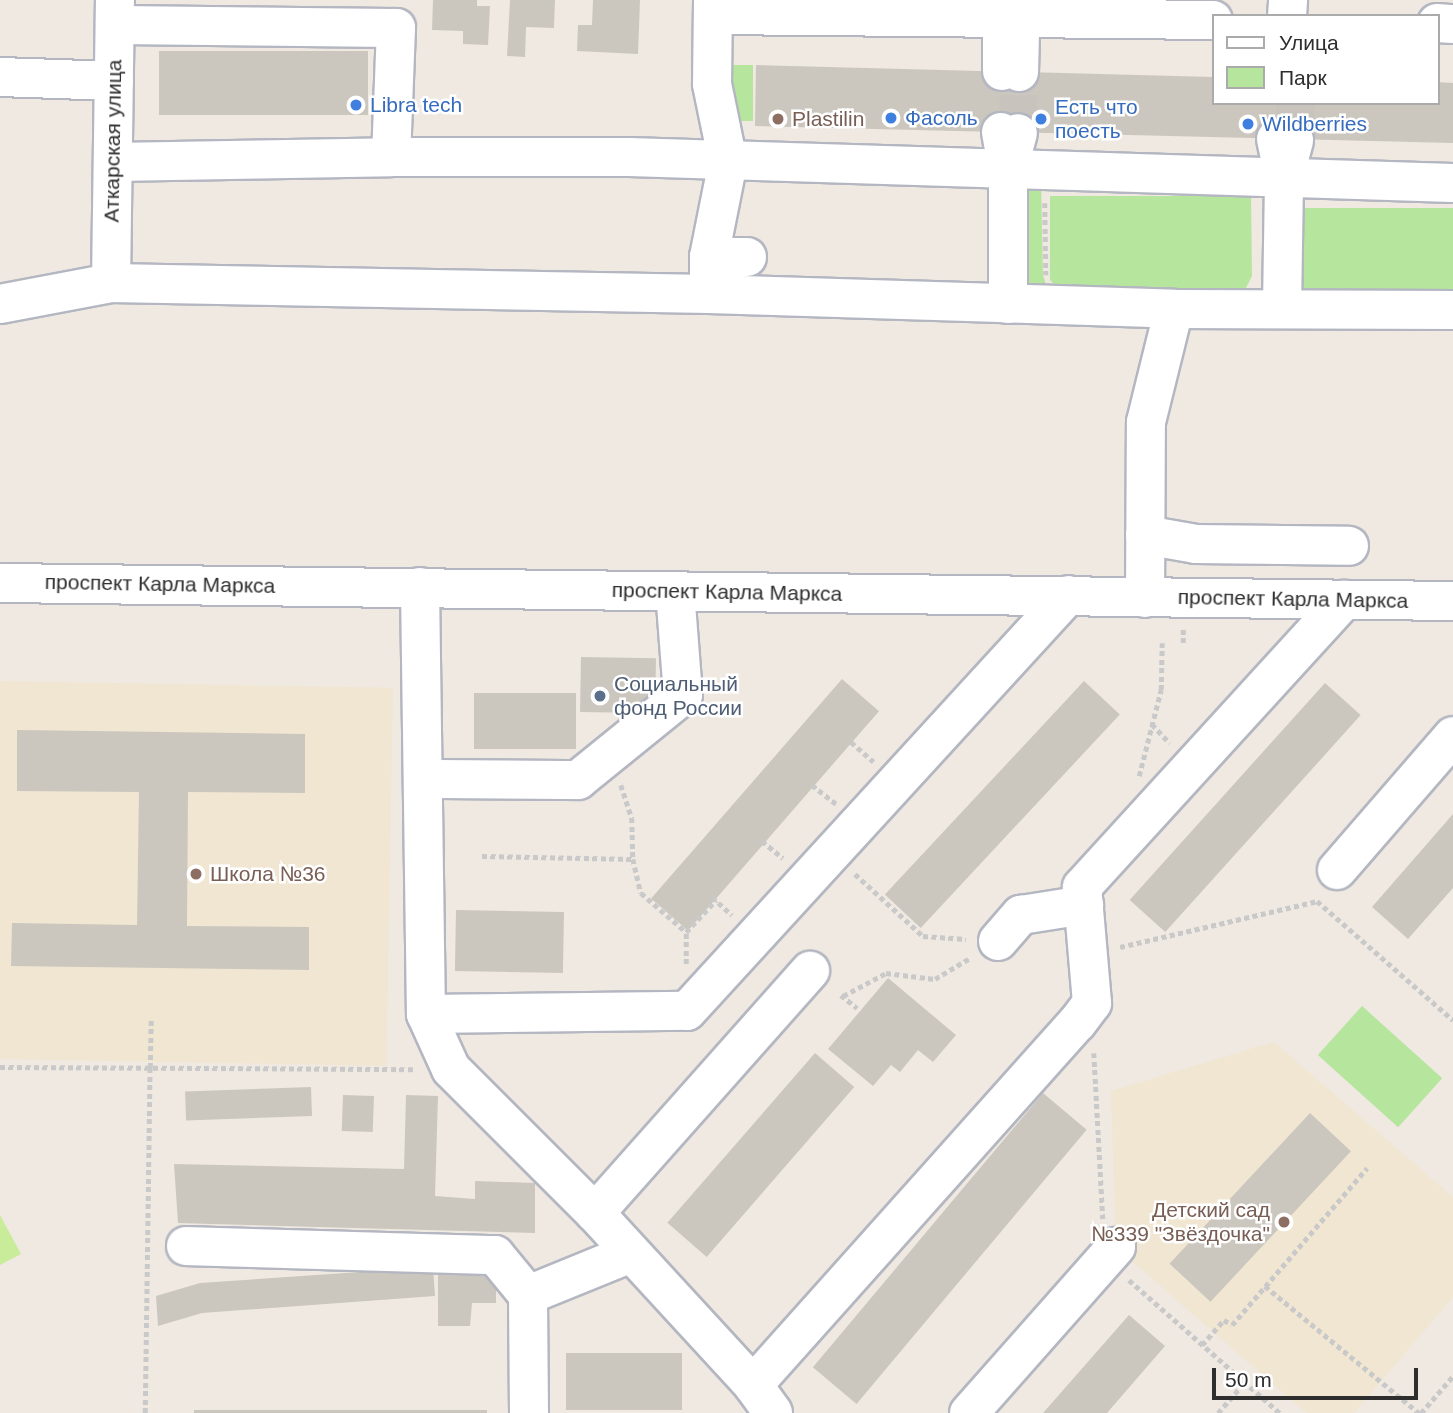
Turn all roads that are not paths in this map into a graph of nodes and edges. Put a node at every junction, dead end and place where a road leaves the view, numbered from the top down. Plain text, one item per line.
1 (713, 7) edge
2 (1012, 10) edge
3 (115, 13) edge
4 (396, 14) edge
5 (1212, 20) edge
6 (1010, 72) tunnel mouth
7 (0, 77) edge
8 (114, 81) junction
9 (1010, 132) tunnel mouth
10 (1285, 139) tunnel mouth
11 (391, 157) junction
12 (113, 162) junction
13 (728, 162) junction
14 (1026, 170) junction
15 (1284, 178) junction
16 (1453, 183) edge
17 (747, 257) dead end
18 (709, 275) junction
19 (111, 283) junction
20 (0, 304) edge
21 (1008, 304) junction
22 (1282, 308) junction
23 (1174, 309) junction
24 (1453, 310) edge
25 (1145, 535) junction
26 (1349, 546) dead end
27 (0, 583) edge
28 (420, 587) junction
29 (675, 592) junction
30 (1068, 595) junction
31 (1145, 598) junction
32 (1344, 600) junction
33 (1453, 601) edge
34 (1453, 736) edge
35 (426, 779) junction
36 (1337, 870) dead end
37 (1084, 905) junction
38 (998, 941) road end
39 (810, 971) dead end
40 (426, 1014) junction
41 (595, 1213) junction
42 (186, 1246) dead end
43 (1116, 1247) dead end
44 (631, 1253) junction
45 (528, 1295) junction
46 (763, 1399) edge
47 (529, 1413) edge
48 (969, 1413) edge

1 - 2 street
1 - 13 street
2 - 5 street
2 - 6 street
3 - 4 street
3 - 8 street, Аткарская улица
4 - 11 street
7 - 8 street
8 - 12 street, Аткарская улица
9 - 14 street
10 - 15 street
11 - 12 street
11 - 13 street
12 - 19 street, Аткарская улица
13 - 14 street
13 - 18 street
14 - 15 street
14 - 21 street
15 - 16 street
15 - 22 street
17 - 18 street
18 - 19 street
18 - 21 street
19 - 20 street
21 - 23 street
22 - 23 street
22 - 24 street
23 - 25 street
25 - 26 street
25 - 31 street
27 - 28 street, проспект Карла Маркса
28 - 29 street, проспект Карла Маркса
28 - 35 street
29 - 30 street, проспект Карла Маркса
29 - 35 street
30 - 31 street, проспект Карла Маркса
30 - 40 street
31 - 32 street, проспект Карла Маркса
32 - 33 street, проспект Карла Маркса
32 - 37 street
34 - 36 street
35 - 40 street
37 - 38 street
37 - 46 street
39 - 41 street
40 - 41 street
41 - 44 street
42 - 45 street
43 - 48 street
44 - 45 street
44 - 46 street
45 - 47 street

